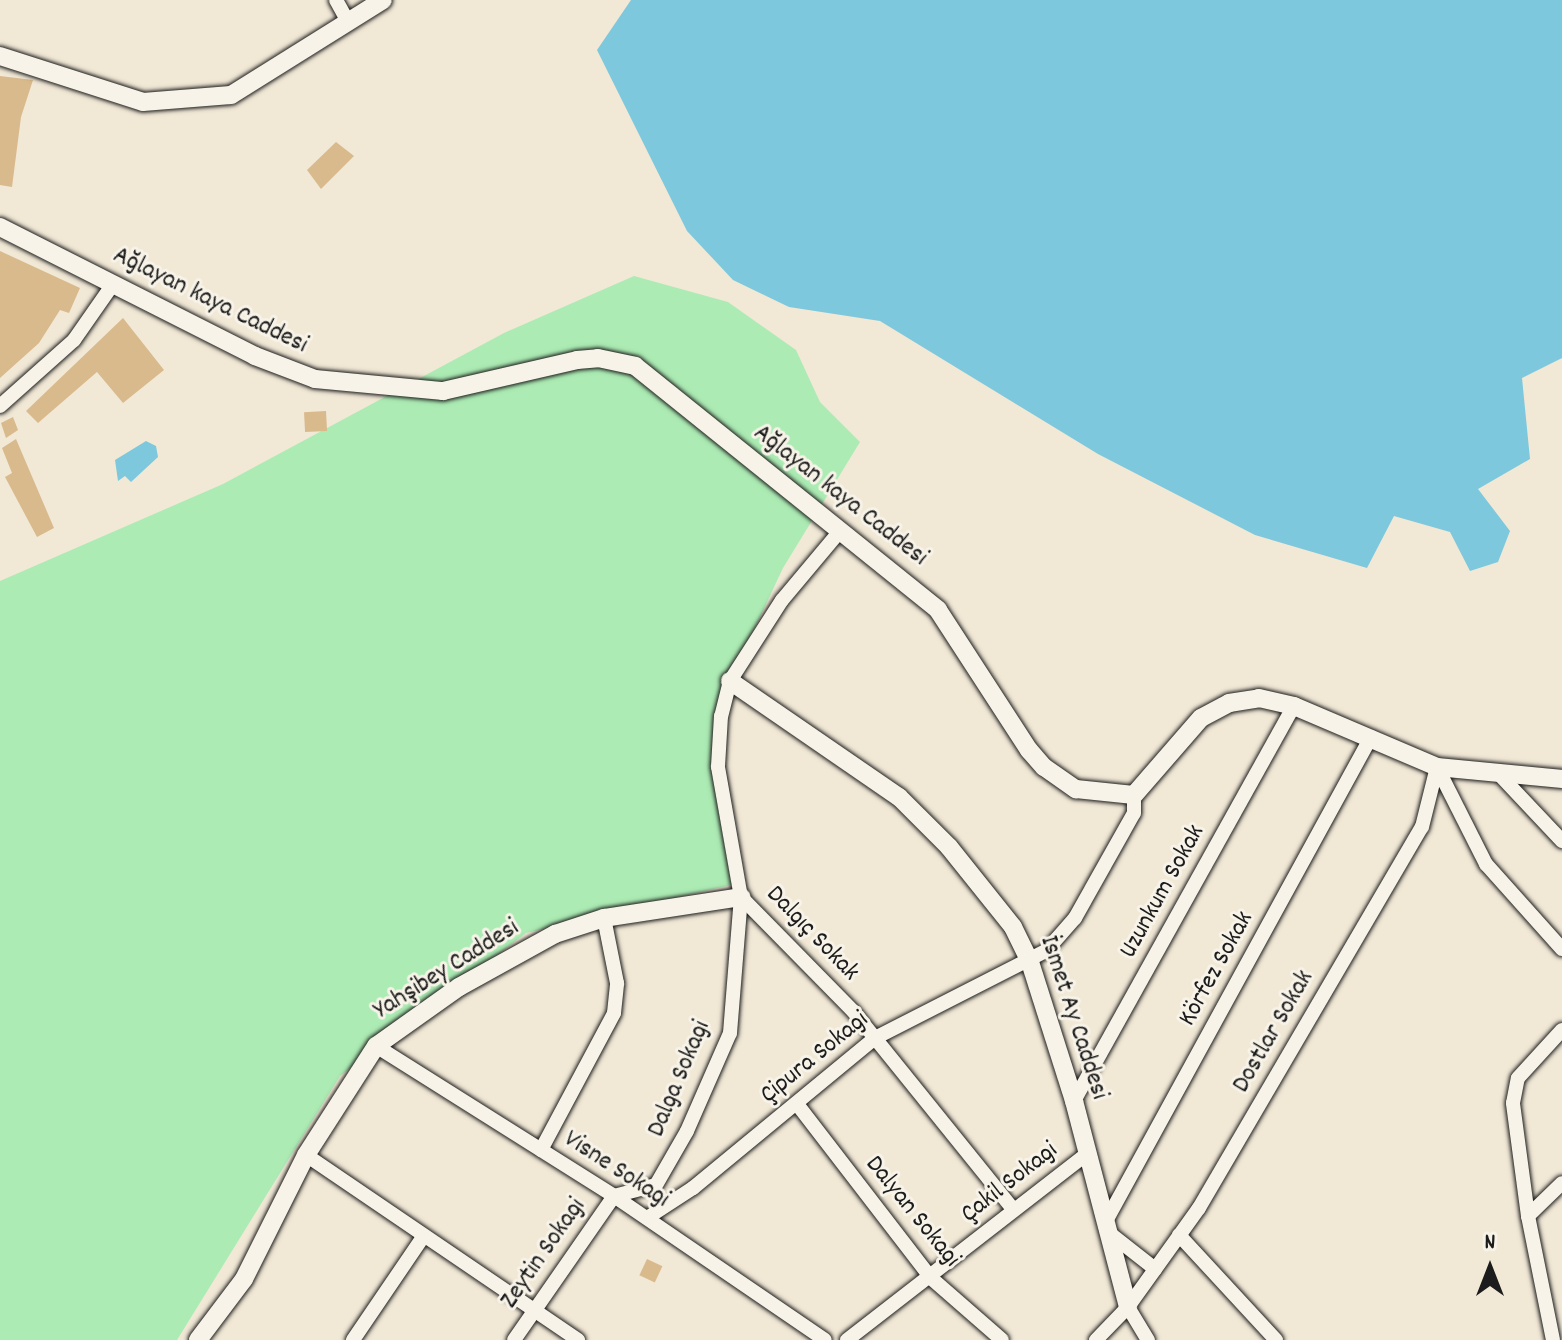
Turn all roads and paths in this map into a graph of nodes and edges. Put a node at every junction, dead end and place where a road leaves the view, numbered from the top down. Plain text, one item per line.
1 (336, 0) edge
2 (383, 0) edge
3 (348, 22) junction
4 (0, 56) edge
5 (0, 227) edge
6 (113, 284) junction
7 (0, 406) edge
8 (840, 531) junction
9 (730, 681) junction
10 (1294, 706) junction
11 (1371, 737) junction
12 (1437, 767) junction
13 (1497, 772) junction
14 (1562, 779) edge
15 (1134, 795) junction
16 (1562, 841) edge
17 (741, 897) junction
18 (604, 918) junction
19 (1562, 949) edge
20 (1030, 962) junction
21 (1562, 1030) edge
22 (875, 1038) junction
23 (376, 1046) junction
24 (1074, 1101) junction
25 (797, 1104) junction
26 (541, 1150) junction
27 (1088, 1153) junction
28 (306, 1155) junction
29 (1562, 1183) edge
30 (614, 1196) junction
31 (1013, 1209) junction
32 (1528, 1216) junction
33 (647, 1218) junction
34 (1106, 1228) junction
35 (1179, 1235) junction
36 (423, 1237) junction
37 (1155, 1269) junction
38 (931, 1278) junction
39 (1128, 1307) junction
40 (533, 1313) junction
41 (1562, 1333) edge
42 (198, 1340) edge
43 (353, 1340) edge
44 (514, 1340) edge
45 (578, 1340) edge
46 (825, 1340) edge
47 (847, 1340) edge
48 (1002, 1340) edge
49 (1096, 1340) edge
50 (1148, 1340) edge
51 (1276, 1340) edge
52 (1554, 1340) edge

1 - 3 street
2 - 3 street
3 - 4 street
5 - 6 street, Ağlayan kaya Caddesi
6 - 7 street
6 - 8 street, Ağlayan kaya Caddesi
8 - 9 street, Dalgıç Sokak
8 - 15 street, Ağlayan kaya Caddesi
9 - 17 street, Dalgıç Sokak
9 - 20 street, İsmet Ay Caddesi
10 - 11 street
10 - 15 street
10 - 24 street, Uzunkum Sokak
11 - 12 street
11 - 34 street, Körfez Sokak
12 - 13 street
12 - 19 street
12 - 35 street, Dostlar Sokak
13 - 14 street
13 - 16 street
15 - 20 street, Çipura Sokagi
17 - 18 street, Yahşibey Caddesi
17 - 22 street, Dalgıç Sokak
17 - 30 street, Dalga Sokagi
18 - 23 street, Yahşibey Caddesi
18 - 26 street
20 - 22 street, Çipura Sokagi
20 - 24 street, İsmet Ay Caddesi
21 - 32 street
22 - 25 street, Çipura Sokagi
22 - 31 street, Dalgıç Sokak
23 - 26 street, Visne Sokagi
23 - 28 street, Yahşibey Caddesi
24 - 27 street, İsmet Ay Caddesi
25 - 33 street, Çipura Sokagi
25 - 38 street, Dalyan Sokagi
26 - 30 street, Visne Sokagi
27 - 31 street, Çakil Sokagi
27 - 34 street, İsmet Ay Caddesi
28 - 36 street
28 - 42 street, Yahşibey Caddesi
29 - 32 street
30 - 33 street, Visne Sokagi
30 - 40 street, Zeytin Sokagi
31 - 38 street, Çakil Sokagi
32 - 52 street
33 - 46 street, Visne Sokagi
34 - 37 street
34 - 39 street, İsmet Ay Caddesi
35 - 37 street, Dostlar Sokak
35 - 51 street
36 - 40 street
36 - 43 street
37 - 39 street, Dostlar Sokak
38 - 47 street, Çakil Sokagi
38 - 48 street, Dalyan Sokagi
39 - 49 street, Dostlar Sokak
39 - 50 street
40 - 44 street, Zeytin Sokagi
40 - 45 street
41 - 52 street

